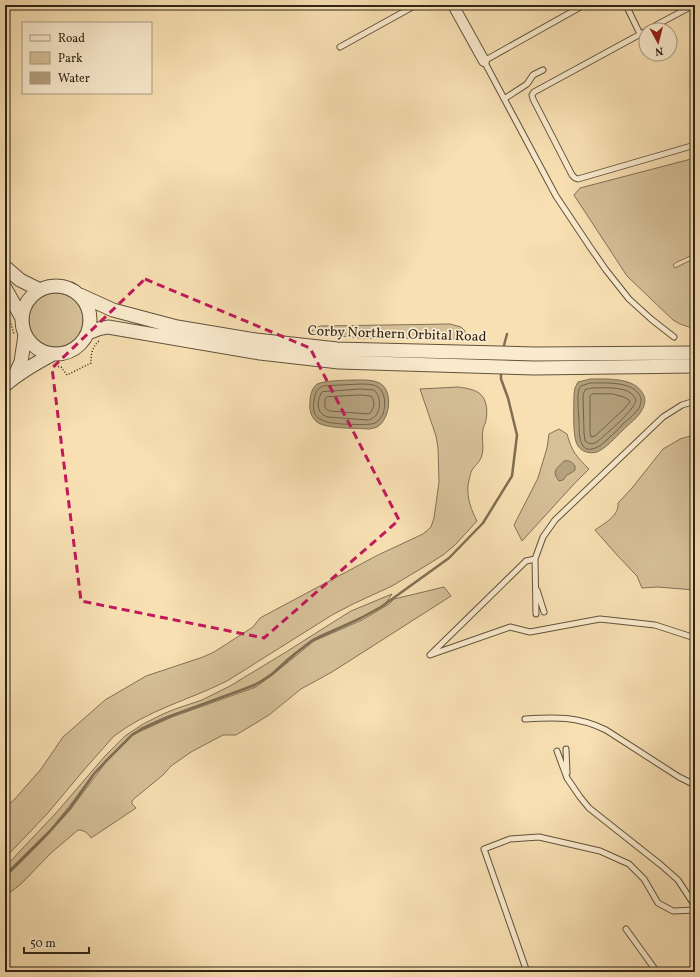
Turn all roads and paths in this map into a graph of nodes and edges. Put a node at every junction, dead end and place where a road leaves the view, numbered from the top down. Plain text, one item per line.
1 (416, 5) edge
2 (453, 5) edge
3 (584, 5) edge
4 (626, 5) edge
5 (694, 5) edge
6 (662, 22) edge
7 (638, 30) edge
8 (638, 35) edge
9 (340, 47) dead end
10 (484, 61) junction
11 (543, 70) dead end
12 (504, 99) junction
13 (695, 145) edge
14 (5, 267) edge
15 (5, 288) edge
16 (40, 290) junction
17 (80, 295) junction
18 (22, 318) junction
19 (88, 333) junction
20 (25, 335) junction
21 (674, 337) dead end
22 (101, 339) dead end
23 (695, 353) edge
24 (53, 354) junction
25 (38, 362) junction
26 (695, 366) edge
27 (9, 381) edge
28 (695, 401) edge
29 (535, 559) junction
30 (535, 583) junction
31 (544, 612) dead end
32 (536, 614) dead end
33 (695, 638) edge
34 (525, 719) dead end
35 (566, 749) dead end
36 (557, 751) dead end
37 (567, 778) junction
38 (695, 785) edge
39 (695, 906) edge
40 (695, 910) edge
41 (626, 929) dead end
42 (527, 972) edge
43 (657, 972) edge

1 - 9 lane
2 - 10 street
3 - 10 lane
4 - 7 lane
5 - 6 lane
8 - 13 lane
10 - 12 lane
11 - 12 lane
12 - 21 lane
14 - 16 street
15 - 18 street
16 - 17 street
16 - 18 street
17 - 19 street
17 - 23 street, Corby Northern Orbital Road
18 - 20 street
19 - 24 street
19 - 26 street, Corby Northern Orbital Road
20 - 24 street
20 - 27 street
22 - 25 path
24 - 25 street
25 - 27 street
28 - 29 lane
29 - 30 lane
29 - 33 lane
30 - 31 lane
30 - 32 lane
34 - 38 lane
35 - 37 lane
36 - 37 lane
37 - 39 lane
40 - 42 lane
41 - 43 lane

